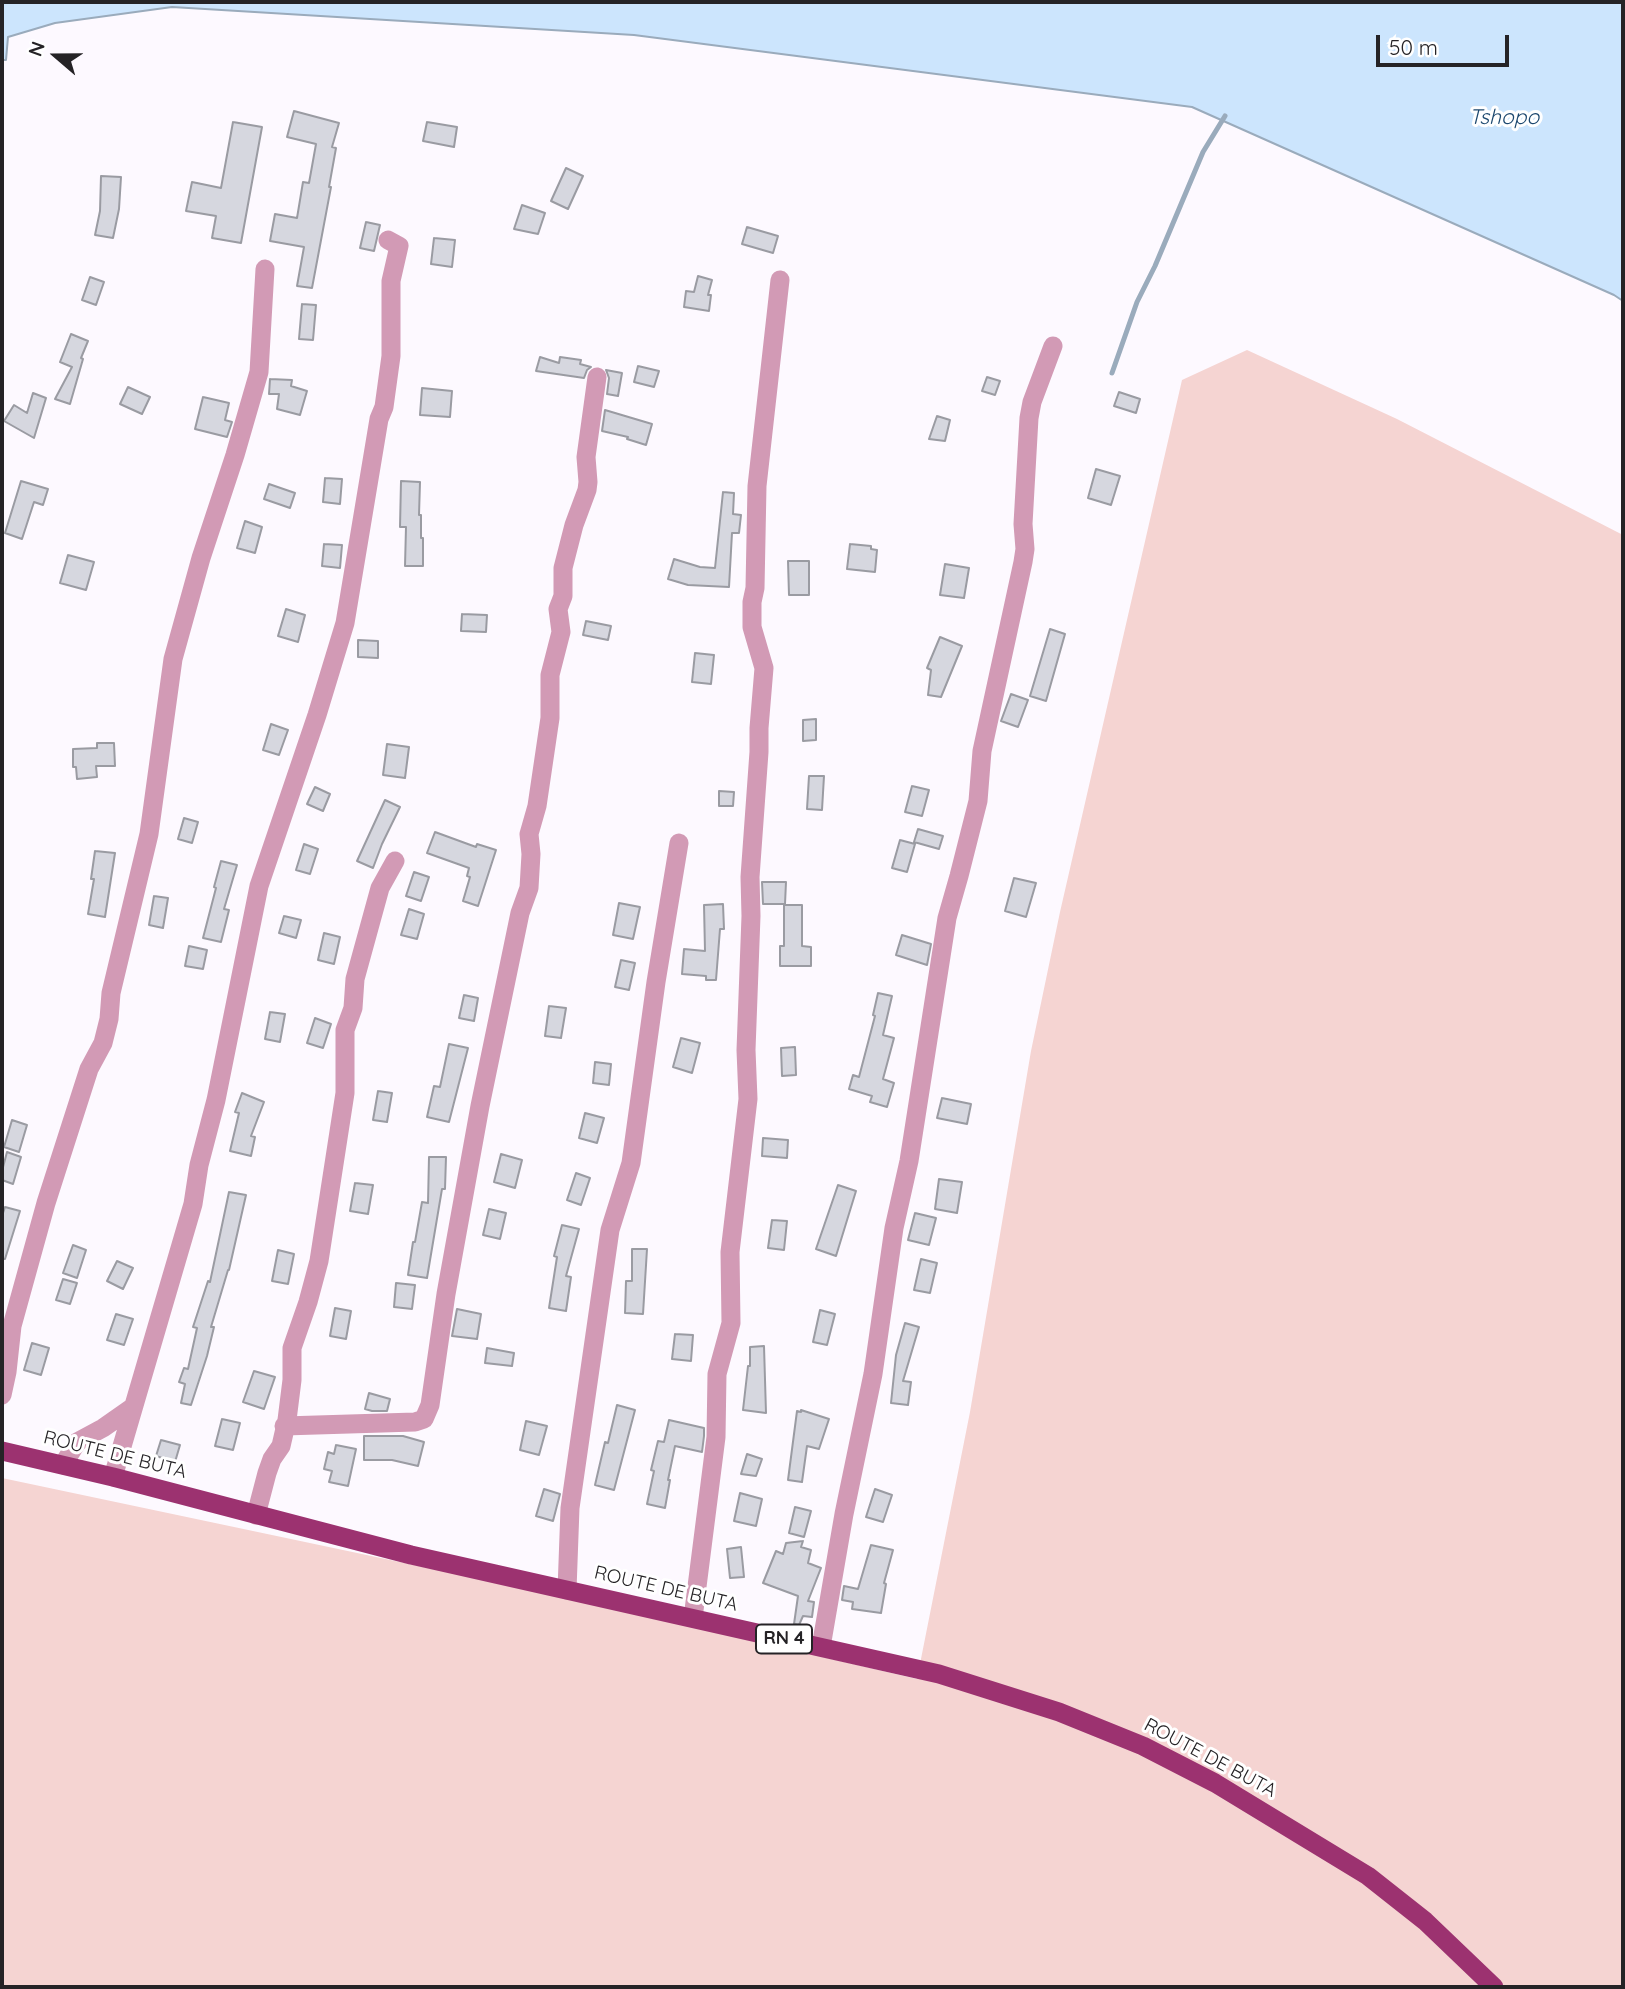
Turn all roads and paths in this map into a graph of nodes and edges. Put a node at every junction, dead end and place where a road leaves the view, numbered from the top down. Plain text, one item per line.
1 (388, 240) dead end
2 (265, 269) dead end
3 (780, 279) dead end
4 (1053, 346) dead end
5 (597, 377) dead end
6 (679, 843) dead end
7 (395, 860) dead end
8 (2, 1395) edge
9 (134, 1407) junction
10 (284, 1426) junction
11 (2, 1451) edge
12 (63, 1465) junction
13 (113, 1477) junction
14 (256, 1514) junction
15 (567, 1590) junction
16 (693, 1618) junction
17 (821, 1647) junction
18 (1494, 1987) edge

1 - 9 street
2 - 8 street
3 - 16 street
4 - 17 street
5 - 10 street
6 - 15 street
7 - 10 street
9 - 12 street
9 - 13 street
10 - 14 street
11 - 12 highway, ROUTE DE BUTA / RN 4
12 - 13 highway, ROUTE DE BUTA / RN 4
13 - 14 highway, ROUTE DE BUTA / RN 4
14 - 15 highway, ROUTE DE BUTA / RN 4
15 - 16 highway, ROUTE DE BUTA / RN 4
16 - 17 highway, ROUTE DE BUTA / RN 4
17 - 18 highway, ROUTE DE BUTA / RN 4

